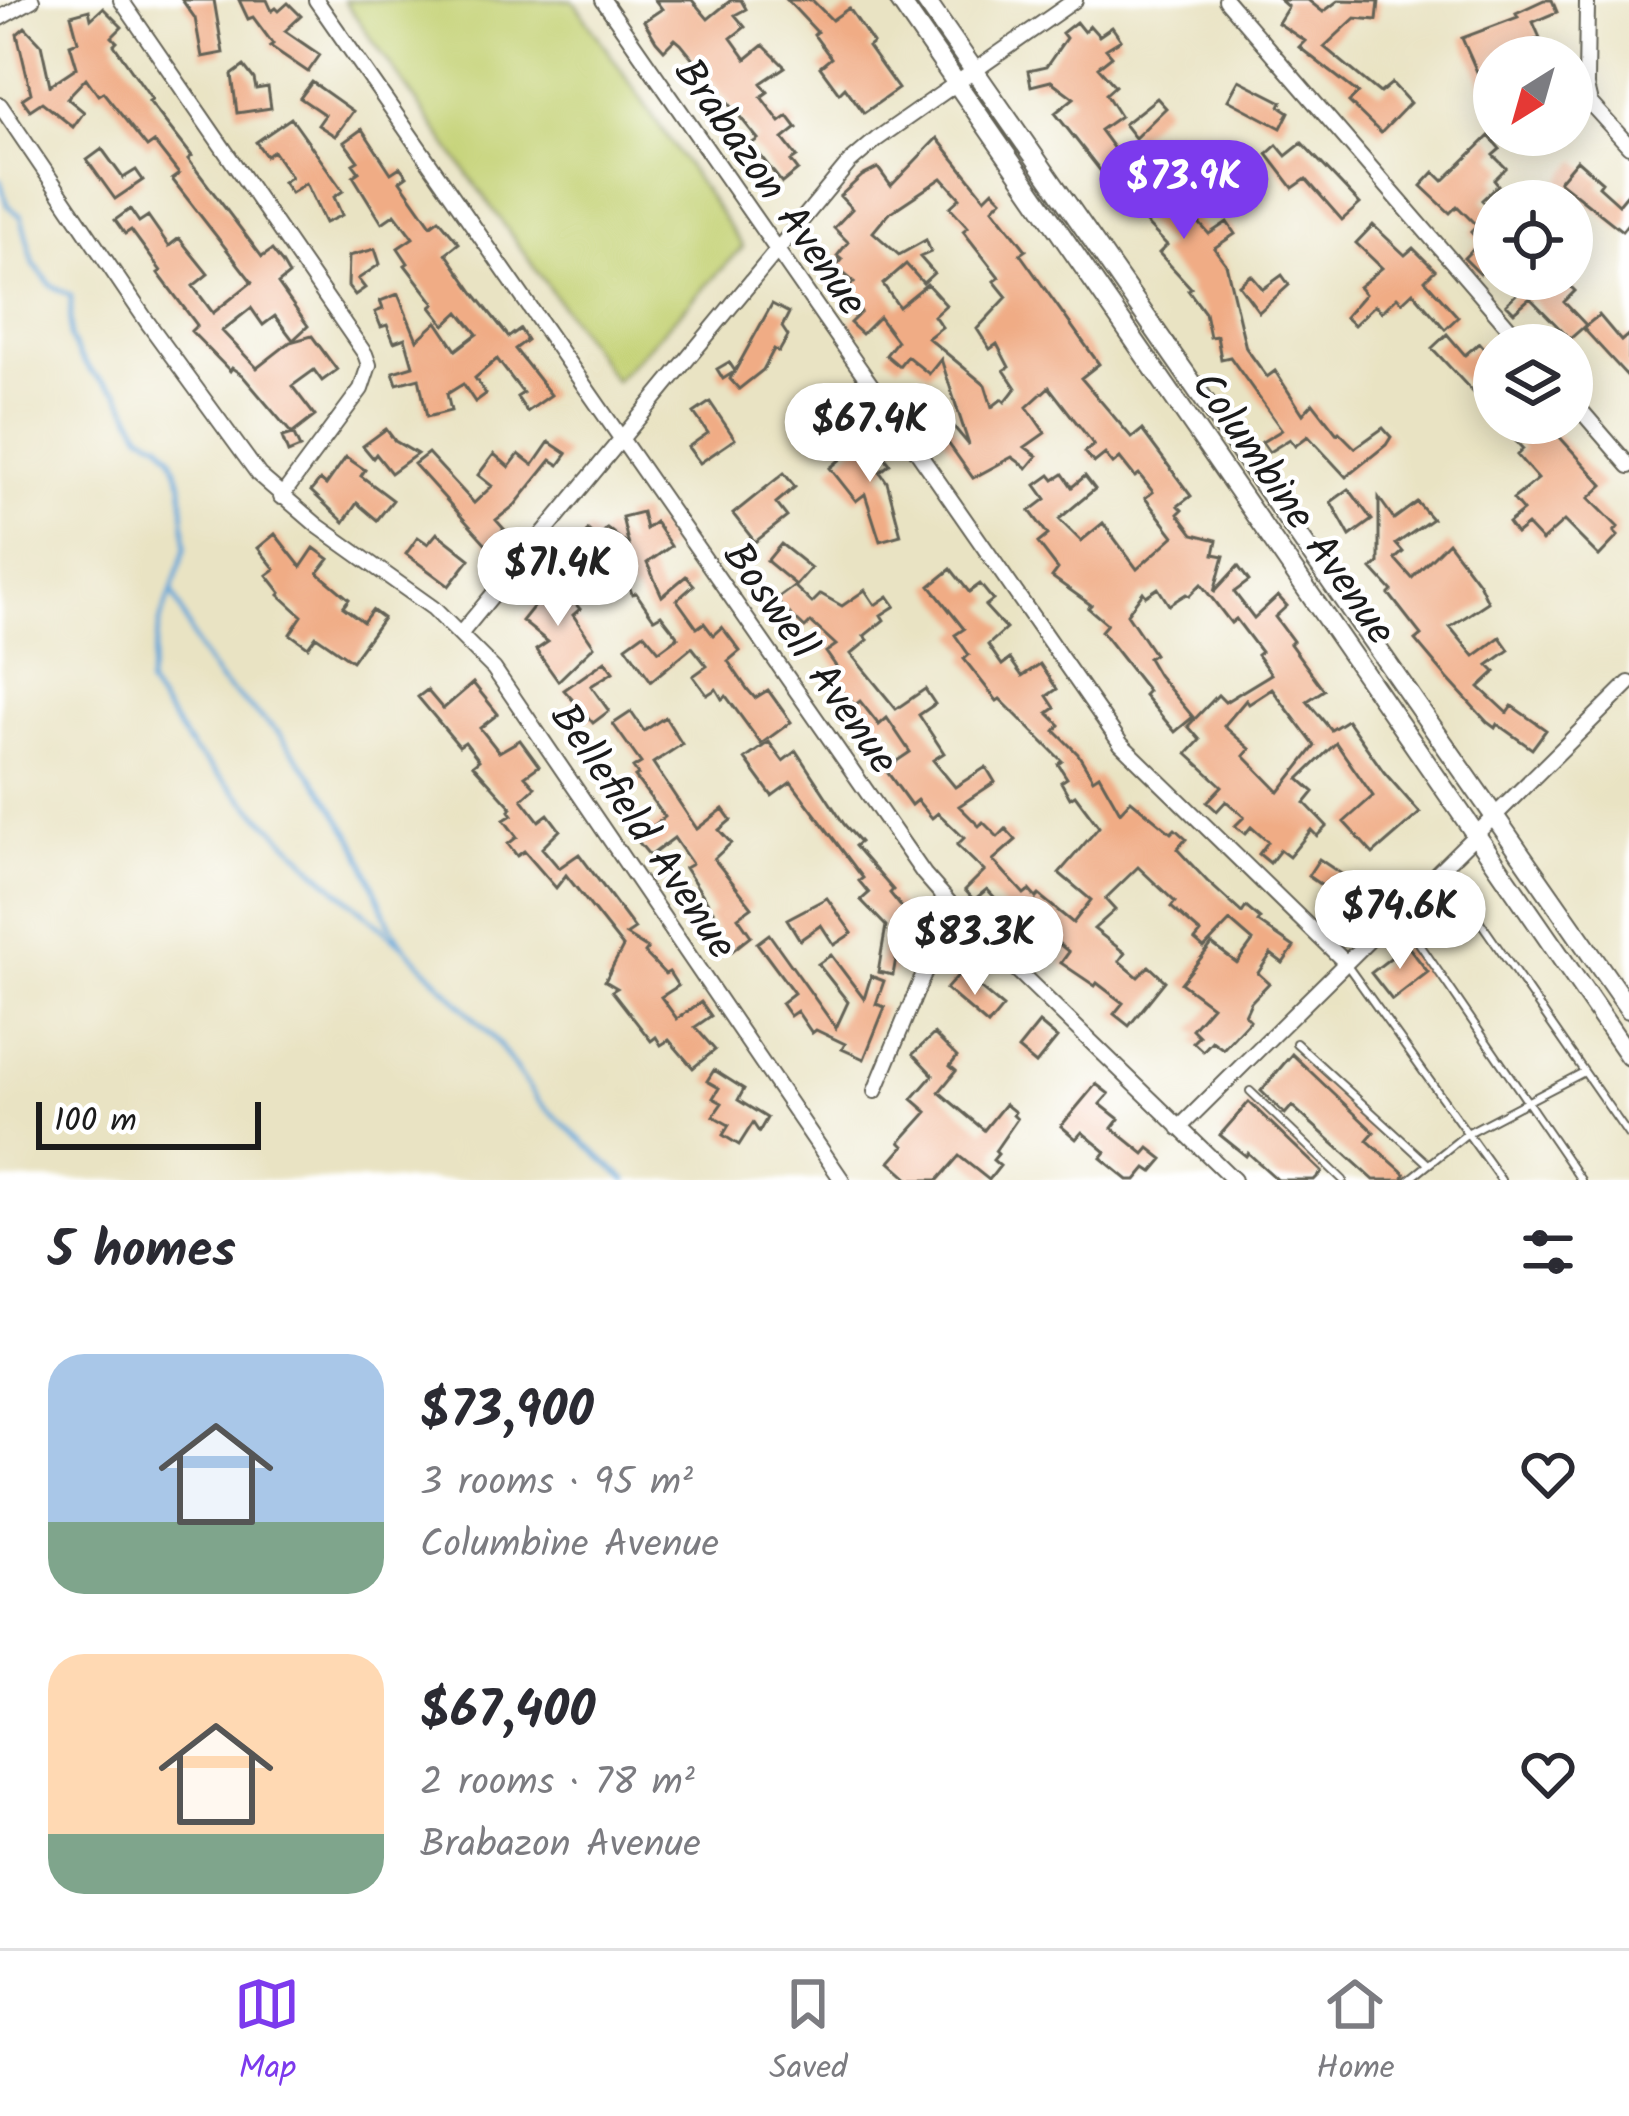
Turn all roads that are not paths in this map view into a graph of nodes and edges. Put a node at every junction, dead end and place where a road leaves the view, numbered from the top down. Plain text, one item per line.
1 (32, 0) edge
2 (121, 0) edge
3 (316, 0) edge
4 (603, 0) edge
5 (899, 0) edge
6 (925, 0) edge
7 (1075, 0) edge
8 (1226, 0) edge
9 (1587, 0) edge
10 (0, 18) edge
11 (974, 70) junction
12 (957, 83) junction
13 (0, 105) edge
14 (1629, 146) edge
15 (778, 250) junction
16 (1506, 324) edge
17 (1151, 326) junction
18 (1132, 337) junction
19 (1593, 424) edge
20 (622, 440) junction
21 (1629, 466) edge
22 (281, 497) junction
23 (1319, 567) junction
24 (1302, 579) junction
25 (461, 632) junction
26 (1629, 683) edge
27 (1494, 818) junction
28 (1479, 836) junction
29 (1463, 897) dead end
30 (960, 915) junction
31 (1410, 930) dead end
32 (1344, 961) junction
33 (1629, 1009) edge
34 (1296, 1043) dead end
35 (1629, 1056) edge
36 (1584, 1072) junction
37 (875, 1091) dead end
38 (1250, 1091) dead end
39 (1528, 1101) junction
40 (1179, 1128) junction
41 (1469, 1132) junction
42 (1629, 1136) edge
43 (1426, 1163) junction
44 (1418, 1172) junction
45 (842, 1180) edge
46 (1234, 1180) edge
47 (1343, 1180) edge
48 (1409, 1180) edge
49 (1425, 1180) edge
50 (1501, 1180) edge
51 (1581, 1180) edge

1 - 10 street
2 - 22 street
3 - 20 street, Boswell Avenue
4 - 15 street, Brabazon Avenue
5 - 12 main road, Columbine Avenue
6 - 11 main road, Columbine Avenue
7 - 11 street
8 - 16 street
9 - 14 street
11 - 12 street
11 - 17 main road, Columbine Avenue
12 - 15 street
12 - 18 main road, Columbine Avenue
13 - 22 street, Bellefield Avenue
15 - 20 street
15 - 32 street, Brabazon Avenue
17 - 18 main road
17 - 23 main road, Columbine Avenue
18 - 24 main road, Columbine Avenue
19 - 21 street
20 - 25 street
20 - 30 street, Boswell Avenue
22 - 25 street, Bellefield Avenue
23 - 24 main road
23 - 27 main road, Columbine Avenue
24 - 28 main road, Columbine Avenue
25 - 45 street, Bellefield Avenue
26 - 27 street
27 - 28 street
27 - 33 main road, Columbine Avenue
28 - 32 street
28 - 35 main road, Columbine Avenue
29 - 36 lane
30 - 37 street
30 - 40 street, Boswell Avenue
31 - 39 lane
32 - 40 street
32 - 41 lane
34 - 43 lane
36 - 39 lane
36 - 42 lane
38 - 47 lane
39 - 41 lane
39 - 51 lane
40 - 46 street, Boswell Avenue
41 - 43 lane
41 - 50 lane
43 - 44 lane
44 - 48 lane
44 - 49 lane

